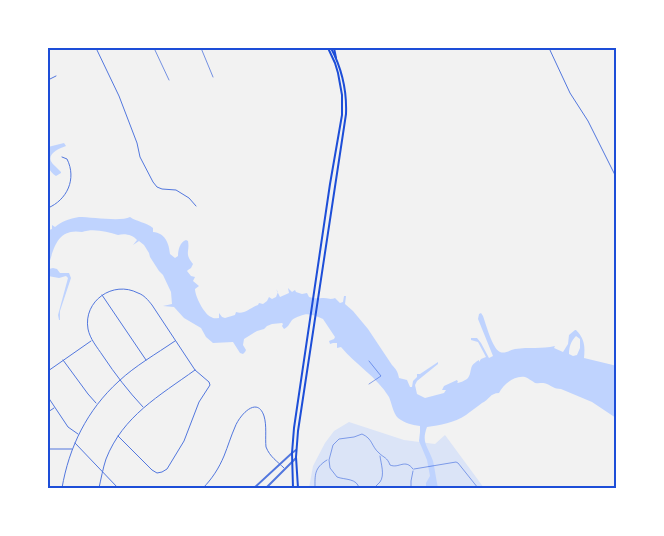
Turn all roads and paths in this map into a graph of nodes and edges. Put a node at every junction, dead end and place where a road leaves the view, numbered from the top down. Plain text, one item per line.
1 (96, 48) edge
2 (331, 48) edge
3 (549, 48) edge
4 (56, 76) dead end
5 (48, 80) edge
6 (342, 98) junction
7 (346, 98) junction
8 (62, 157) dead end
9 (616, 177) edge
10 (196, 206) dead end
11 (48, 208) edge
12 (102, 295) junction
13 (92, 340) junction
14 (176, 340) junction
15 (64, 360) junction
16 (147, 360) junction
17 (370, 361) dead end
18 (195, 370) junction
19 (48, 371) edge
20 (119, 380) junction
21 (369, 384) dead end
22 (48, 397) edge
23 (97, 404) junction
24 (54, 407) junction
25 (143, 407) junction
26 (48, 412) edge
27 (78, 434) junction
28 (118, 436) junction
29 (74, 443) junction
30 (48, 449) edge
31 (72, 449) junction
32 (296, 450) junction
33 (292, 453) junction
34 (380, 455) junction
35 (296, 457) junction
36 (329, 460) junction
37 (292, 463) junction
38 (279, 465) junction
39 (285, 469) junction
40 (412, 469) junction
41 (102, 473) junction
42 (62, 488) edge
43 (99, 488) edge
44 (118, 488) edge
45 (203, 488) edge
46 (254, 488) edge
47 (266, 488) edge
48 (293, 488) edge
49 (298, 488) edge
50 (315, 488) edge
51 (359, 488) edge
52 (374, 488) edge
53 (412, 488) edge
54 (478, 488) edge

1 - 10 street
2 - 6 main road
2 - 7 main road
3 - 9 street
4 - 5 street
6 - 7 main road
6 - 33 main road
7 - 32 main road
8 - 11 street
12 - 13 street
12 - 14 street
12 - 16 street
13 - 15 street
13 - 20 street
14 - 16 street
14 - 18 street
15 - 19 street
15 - 23 street
16 - 20 street
17 - 21 path
18 - 25 street
18 - 28 street
20 - 23 street
20 - 25 street
22 - 24 street
23 - 27 street
24 - 26 street
24 - 27 street
25 - 28 street
27 - 29 street
28 - 41 street
29 - 31 street
29 - 41 street
30 - 31 street
31 - 42 street
32 - 33 street
32 - 35 main road
33 - 37 main road
33 - 38 street
34 - 36 path
34 - 40 path
34 - 52 path
35 - 37 street
35 - 49 main road
36 - 50 path
36 - 51 path
37 - 39 street
37 - 48 main road
38 - 39 street
38 - 45 street
38 - 46 street
39 - 47 street
40 - 53 path
40 - 54 path
41 - 43 street
41 - 44 street

